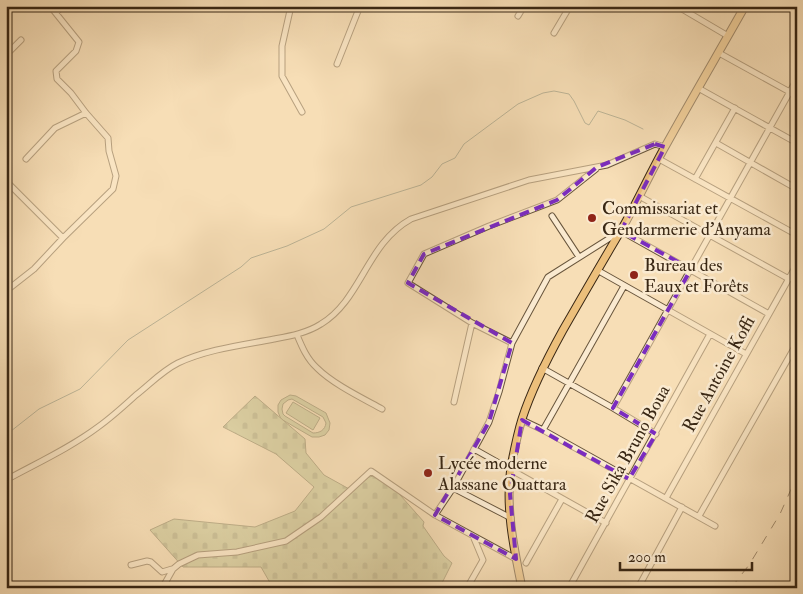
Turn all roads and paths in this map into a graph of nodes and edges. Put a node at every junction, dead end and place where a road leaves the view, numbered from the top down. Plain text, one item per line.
1 (50, 6) edge
2 (62, 6) edge
3 (290, 6) edge
4 (360, 6) edge
5 (524, 6) edge
6 (570, 6) edge
7 (677, 6) edge
8 (733, 6) edge
9 (744, 9) edge
10 (56, 13) junction
11 (518, 16) dead end
12 (554, 33) dead end
13 (728, 36) junction
14 (21, 40) dead end
15 (719, 53) junction
16 (6, 55) edge
17 (337, 64) dead end
18 (797, 79) edge
19 (698, 88) junction
20 (789, 92) junction
21 (797, 96) edge
22 (736, 108) junction
23 (302, 112) dead end
24 (86, 113) junction
25 (769, 127) junction
26 (797, 143) edge
27 (716, 144) junction
28 (665, 147) junction
29 (26, 159) dead end
30 (659, 159) junction
31 (750, 163) junction
32 (597, 167) junction
33 (695, 179) junction
34 (6, 181) edge
35 (797, 189) edge
36 (639, 196) junction
37 (730, 198) junction
38 (552, 216) dead end
39 (621, 231) junction
40 (797, 235) edge
41 (709, 236) junction
42 (64, 238) junction
43 (579, 256) junction
44 (797, 264) edge
45 (597, 270) junction
46 (691, 270) junction
47 (789, 279) junction
48 (624, 286) junction
49 (6, 291) edge
50 (668, 310) junction
51 (769, 314) junction
52 (472, 322) junction
53 (710, 334) junction
54 (297, 335) junction
55 (512, 343) junction
56 (797, 343) edge
57 (746, 354) junction
58 (542, 368) junction
59 (569, 383) junction
60 (454, 402) dead end
61 (614, 408) junction
62 (382, 409) dead end
63 (522, 420) junction
64 (543, 430) junction
65 (656, 434) junction
66 (474, 449) junction
67 (511, 470) junction
68 (629, 478) junction
69 (6, 480) edge
70 (453, 488) junction
71 (666, 498) junction
72 (562, 499) junction
73 (682, 507) junction
74 (435, 514) junction
75 (699, 516) junction
76 (511, 518) junction
77 (606, 523) junction
78 (715, 526) dead end
79 (473, 535) junction
80 (516, 559) junction
81 (526, 562) dead end
82 (131, 565) dead end
83 (173, 569) junction
84 (160, 588) edge
85 (466, 588) edge
86 (522, 588) edge
87 (569, 588) edge
88 (638, 588) edge

1 - 10 street
2 - 10 street
3 - 23 street
4 - 17 street
5 - 11 street
6 - 12 street
7 - 13 street
8 - 9 street
9 - 13 main road
10 - 24 street
13 - 15 main road
14 - 16 street
15 - 19 main road
15 - 20 street
18 - 20 street
19 - 22 street
19 - 28 main road
20 - 21 street
20 - 25 street
22 - 25 street
22 - 27 street
24 - 29 street
24 - 42 street
25 - 26 street
25 - 31 street
27 - 31 street
27 - 33 street
28 - 30 main road
28 - 32 street
30 - 33 street
30 - 36 main road
31 - 35 street
31 - 37 street
32 - 52 street
32 - 54 street
33 - 37 street
34 - 42 street
36 - 39 main road
36 - 41 street
37 - 40 street
37 - 41 street
38 - 43 street
39 - 43 street
39 - 45 main road
39 - 46 street
41 - 46 street
41 - 47 street
42 - 49 street
43 - 55 street
44 - 47 street, Rue Antoine Koffi
45 - 48 street
45 - 58 main road
46 - 50 street
46 - 51 street
47 - 51 street, Rue Antoine Koffi
48 - 50 street
48 - 59 street
50 - 53 street
50 - 61 street
51 - 57 street, Rue Antoine Koffi
52 - 55 street
52 - 60 street
53 - 57 street
53 - 65 street, Rue Sika Bruno Boua
54 - 62 street
54 - 69 street
55 - 66 street
56 - 75 street
57 - 71 street, Rue Antoine Koffi
58 - 59 street
58 - 63 main road
59 - 61 street
59 - 64 street
61 - 65 street
63 - 64 street
63 - 67 main road
64 - 68 street
65 - 68 street, Rue Sika Bruno Boua
66 - 67 street
66 - 70 street
67 - 72 street
67 - 76 main road
68 - 71 street
68 - 77 street, Rue Sika Bruno Boua
70 - 74 street
70 - 76 street
71 - 73 street
72 - 77 street
72 - 81 street
73 - 75 street
73 - 88 street
74 - 79 street
74 - 83 street
75 - 78 street
76 - 80 main road
77 - 87 street, Rue Sika Bruno Boua
79 - 80 street
79 - 85 street
80 - 86 main road
82 - 83 street
83 - 84 street

